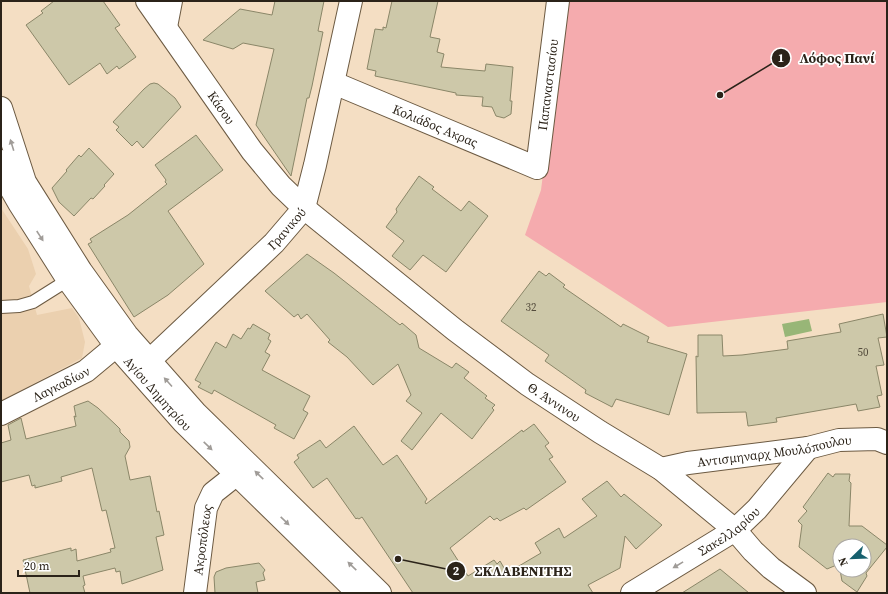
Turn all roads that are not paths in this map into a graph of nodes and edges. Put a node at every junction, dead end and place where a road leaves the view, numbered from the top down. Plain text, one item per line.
1 (146, 1) edge
2 (171, 1) edge
3 (351, 1) edge
4 (558, 1) edge
5 (166, 27) junction
6 (334, 83) junction
7 (1, 108) edge
8 (1, 161) edge
9 (537, 168) joint
10 (304, 208) junction
11 (68, 280) junction
12 (1, 307) edge
13 (116, 346) junction
14 (149, 361) junction
15 (1, 414) edge
16 (887, 443) edge
17 (808, 448) junction
18 (661, 469) junction
19 (237, 474) junction
20 (735, 530) junction
21 (195, 593) edge
22 (358, 593) edge
23 (380, 593) edge
24 (632, 593) edge
25 (805, 593) edge

1 - 5 street, Κάσου
2 - 5 street
3 - 6 street, Γρανικού
4 - 9 street, Παπαναστασίου
5 - 10 street, Κάσου
6 - 9 street, Κολιάδος Ακρας
6 - 10 street, Γρανικού
14 -> 7 street, Αγίου Δημητρίου
8 -> 11 street, Αγίου Δημητρίου
10 - 14 street, Γρανικού
10 - 18 street, Θ. Άννινου
11 - 12 lane
11 - 13 street, Αγίου Δημητρίου
13 - 15 street, Λαγκαδίων
13 -> 19 street, Αγίου Δημητρίου
23 -> 14 street, Αγίου Δημητρίου
16 - 17 street, Αντισμηναρχ Μουλόπουλου
17 - 18 street, Αντισμηναρχ Μουλόπουλου
17 - 20 street, Σακελλαρίου
18 - 20 street, Θ. Άννινου
19 - 21 street, Ακροπόλεως
19 -> 22 street, Αγίου Δημητρίου
20 -> 24 street, Σακελλαρίου
20 - 25 street, Θ. Άννινου

